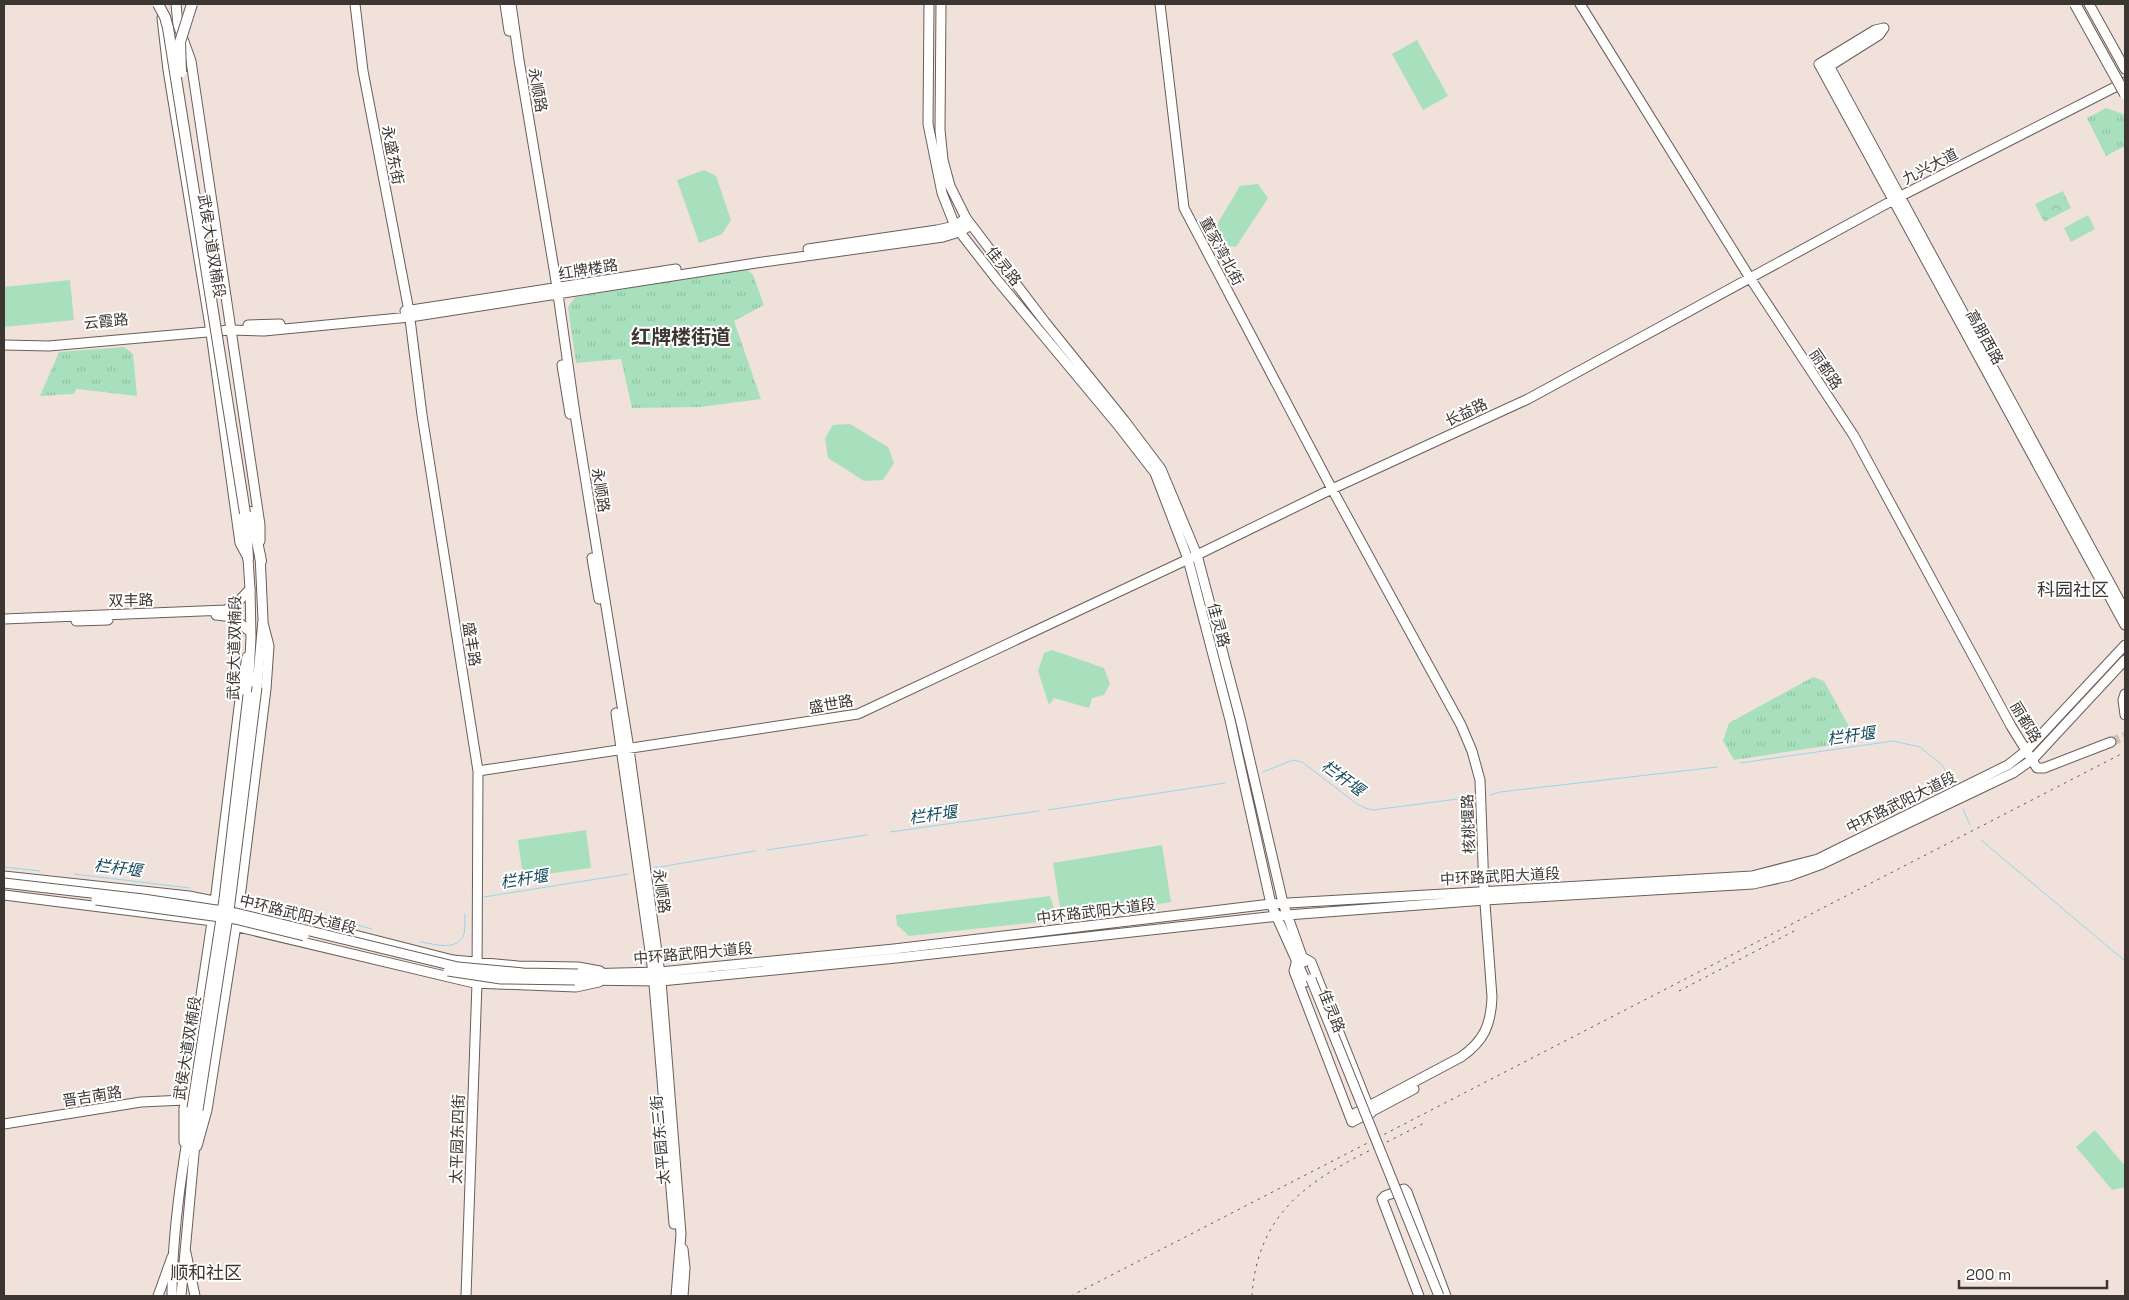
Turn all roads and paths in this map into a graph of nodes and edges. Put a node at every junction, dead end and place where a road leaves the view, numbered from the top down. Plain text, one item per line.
1 (159, 4) edge
2 (176, 4) edge
3 (192, 4) edge
4 (355, 4) edge
5 (505, 4) edge
6 (511, 4) edge
7 (929, 4) edge
8 (941, 4) edge
9 (1160, 4) edge
10 (1580, 4) edge
11 (2075, 4) edge
12 (2080, 4) edge
13 (2089, 4) edge
14 (1824, 65) junction
15 (2110, 67) junction
16 (2125, 69) edge
17 (2125, 84) edge
18 (2125, 94) edge
19 (2125, 103) edge
20 (1897, 198) junction
21 (969, 222) junction
22 (957, 229) junction
23 (1750, 278) junction
24 (555, 291) junction
25 (410, 314) junction
26 (229, 328) junction
27 (211, 329) junction
28 (4, 339) edge
29 (4, 345) edge
30 (1332, 489) junction
31 (248, 512) junction
32 (1197, 555) junction
33 (248, 558) junction
34 (1188, 559) junction
35 (260, 561) junction
36 (250, 589) junction
37 (2125, 611) edge
38 (4, 618) edge
39 (262, 620) junction
40 (4, 624) edge
41 (2125, 625) edge
42 (250, 634) junction
43 (2125, 645) edge
44 (2125, 660) edge
45 (2125, 694) edge
46 (2125, 715) edge
47 (2112, 742) tunnel mouth
48 (626, 749) junction
49 (2027, 750) junction
50 (2033, 760) junction
51 (478, 771) junction
52 (4, 876) edge
53 (4, 883) edge
54 (4, 889) edge
55 (1484, 890) junction
56 (4, 895) edge
57 (1485, 900) junction
58 (215, 902) junction
59 (1283, 903) junction
60 (1272, 904) junction
61 (238, 906) junction
62 (1287, 915) junction
63 (1276, 917) junction
64 (212, 921) junction
65 (236, 926) junction
66 (1299, 958) junction
67 (477, 963) junction
68 (577, 977) junction
69 (609, 977) junction
70 (657, 977) junction
71 (477, 979) junction
72 (1308, 980) junction
73 (186, 1100) junction
74 (195, 1109) junction
75 (1370, 1110) junction
76 (4, 1124) edge
77 (184, 1156) junction
78 (193, 1164) junction
79 (678, 1234) junction
80 (186, 1253) junction
81 (172, 1257) junction
82 (158, 1296) edge
83 (172, 1296) edge
84 (181, 1296) edge
85 (195, 1296) edge
86 (466, 1296) edge
87 (672, 1296) edge
88 (676, 1296) edge
89 (683, 1296) edge
90 (1420, 1296) edge
91 (1433, 1296) edge
92 (1439, 1296) edge
93 (1446, 1296) edge

1 - 27 main road, 武侯大道双楠段
1 - 31 highway, bridge
2 - 26 main road, 武侯大道双楠段
3 - 31 highway, bridge
4 - 25 main road, 永盛东街
5 - 24 main road
6 - 24 main road, 永顺路
7 - 22 main road, 佳灵路
8 - 21 main road, 佳灵路
9 - 30 main road, 董家湾北街
10 - 23 main road, 丽都路
11 - 15 highway, bridge
12 - 17 main road
13 - 16 main road
14 - 14 main road
14 - 20 main road, 高朋西路
15 - 18 highway, bridge
15 - 19 highway, bridge
17 - 20 main road, 九兴大道
20 - 23 main road, 九兴大道
20 - 37 main road, 高朋西路
20 - 41 main road, 高朋西路
21 - 22 main road, 红牌楼路
21 - 32 main road, 佳灵路
22 - 24 main road, 红牌楼路
22 - 34 main road, 佳灵路
23 - 30 main road, 长益路
23 - 49 main road, 丽都路
24 - 25 main road, 红牌楼路
24 - 48 main road, 永顺路
25 - 26 main road, 红牌楼路
25 - 51 main road, 盛丰路
26 - 27 main road, 红牌楼路
26 - 35 main road, 武侯大道双楠段
27 - 28 main road, 云霞路
27 - 29 main road
27 - 33 main road, 武侯大道双楠段
30 - 32 main road, 长益路
30 - 55 main road, 核桃堰路
31 - 33 highway
31 - 35 highway
32 - 34 main road, 长益路
32 - 59 main road, 佳灵路
33 - 36 main road, 武侯大道双楠段
34 - 48 main road, 盛世路
34 - 60 main road, 佳灵路
35 - 39 main road, 武侯大道双楠段
36 - 38 main road, 双丰路
36 - 42 main road, 武侯大道双楠段
39 - 61 main road
39 - 74 main road, 武侯大道双楠段, bridge
40 - 42 main road, 双丰路
42 - 58 main road
42 - 74 main road, 武侯大道双楠段, bridge
43 - 49 main road, 中环路武阳大道段
44 - 50 main road, 中环路武阳大道段
45 - 46 main road
47 - 50 main road
48 - 51 main road, 盛世路
48 - 70 main road, 永顺路
49 - 50 main road, 丽都路
49 - 55 main road, 中环路武阳大道段
50 - 57 main road, 中环路武阳大道段
51 - 67 main road, 盛丰路
52 - 58 main road
53 - 68 main road, 中环路武阳大道段, bridge
54 - 71 main road, 中环路武阳大道段, bridge
55 - 57 main road, 核桃堰路
55 - 59 main road, 中环路武阳大道段
56 - 64 main road
57 - 62 main road, 中环路武阳大道段
57 - 75 main road, 核桃堰路
58 - 61 main road
58 - 64 main road
59 - 60 main road, 中环路武阳大道段
59 - 62 main road, 佳灵路
60 - 63 main road, 佳灵路
60 - 70 main road, 中环路武阳大道段
61 - 65 main road
61 - 67 main road
62 - 63 main road, 中环路武阳大道段
62 - 66 main road, 佳灵路
63 - 66 main road, 佳灵路
63 - 70 main road, 中环路武阳大道段
64 - 65 main road
64 - 73 main road
65 - 71 main road
65 - 78 main road
66 - 72 main road, 佳灵路
66 - 75 main road
66 - 75 main road, 核桃堰路
67 - 69 main road
67 - 71 main road, 盛丰路
68 - 69 main road, 中环路武阳大道段
68 - 71 main road, 中环路武阳大道段, bridge
69 - 70 main road, 中环路武阳大道段
69 - 71 main road
70 - 79 main road, 永顺路
71 - 86 main road, 太平园东四街
72 - 91 main road, 佳灵路
72 - 92 main road, 佳灵路, bridge
73 - 76 main road, 晋吉南路
73 - 77 main road
74 - 77 main road, 武侯大道双楠段
74 - 78 main road, 武侯大道双楠段
77 - 81 main road, 武侯大道双楠段
78 - 80 main road, 武侯大道双楠段
79 - 87 main road
79 - 88 main road
79 - 89 main road
80 - 84 main road, 武侯大道双楠段
80 - 85 main road
81 - 82 main road
81 - 83 main road, 武侯大道双楠段
90 - 93 main road

